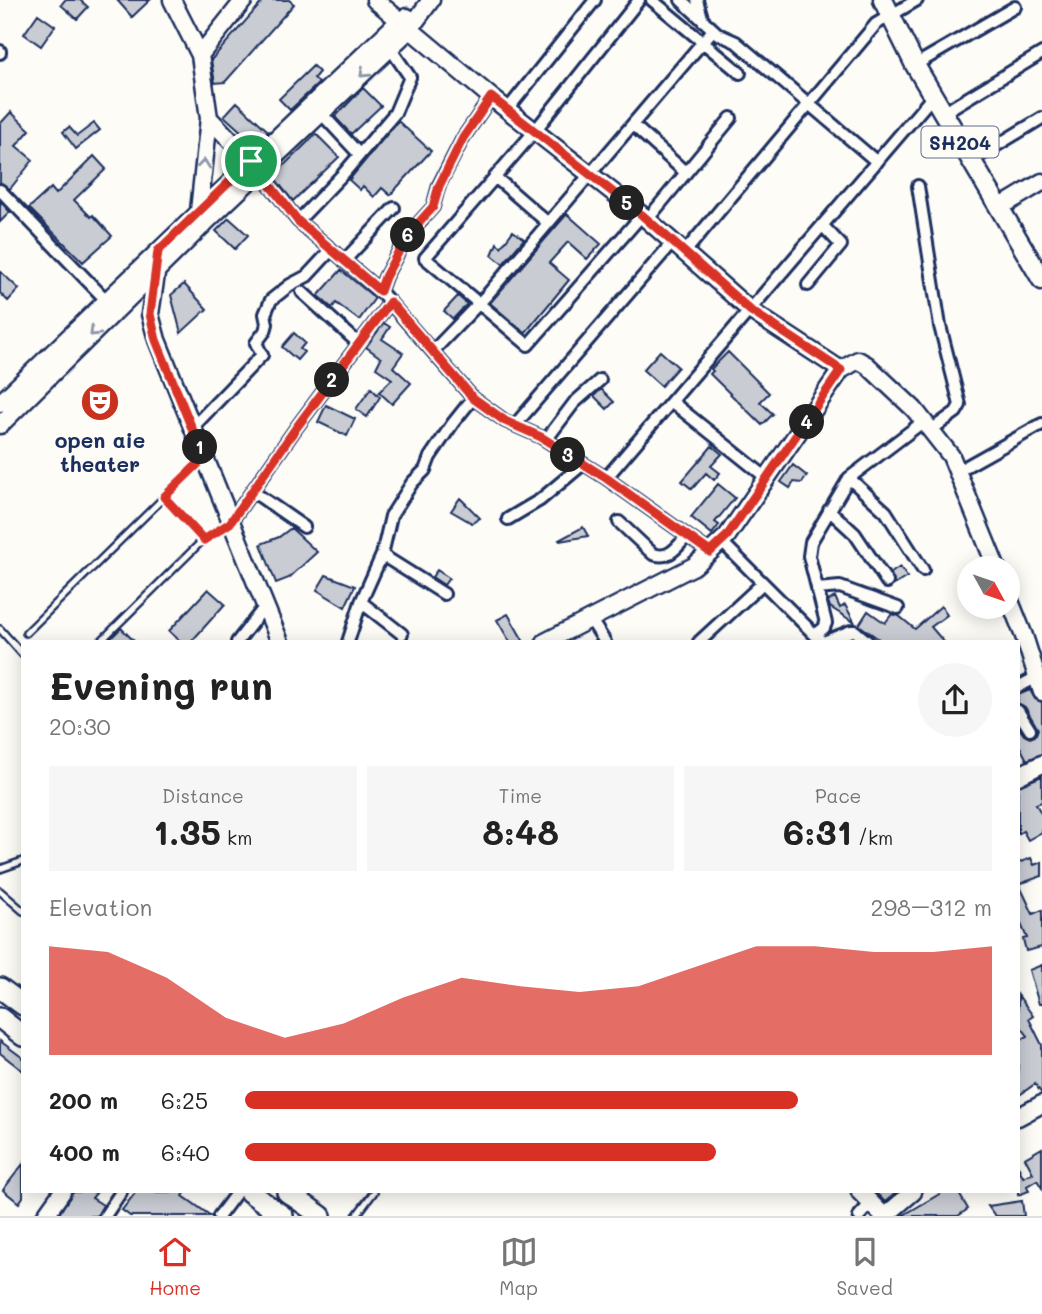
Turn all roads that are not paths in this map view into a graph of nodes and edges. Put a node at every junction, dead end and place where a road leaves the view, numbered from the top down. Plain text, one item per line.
1 (172, 0) edge
2 (244, 0) edge
3 (375, 0) edge
4 (595, 0) edge
5 (639, 0) edge
6 (652, 0) edge
7 (681, 0) edge
8 (696, 0) edge
9 (917, 0) edge
10 (429, 3) edge
11 (1015, 6) dead end
12 (886, 8) edge
13 (703, 21) junction
14 (404, 26) junction
15 (713, 30) junction
16 (702, 43) junction
17 (390, 48) junction
18 (1042, 53) edge
19 (200, 55) junction
20 (915, 65) junction
21 (740, 73) dead end
22 (933, 96) junction
23 (491, 97) junction
24 (809, 105) junction
25 (508, 109) junction
26 (321, 113) junction
27 (943, 113) junction
28 (209, 118) junction
29 (731, 118) dead end
30 (1042, 118) edge
31 (633, 125) junction
32 (534, 132) junction
33 (359, 154) junction
34 (971, 161) junction
35 (877, 162) junction
36 (255, 166) junction
37 (686, 173) junction
38 (589, 174) junction
39 (495, 177) junction
40 (1042, 182) edge
41 (918, 186) dead end
42 (0, 190) edge
43 (394, 208) dead end
44 (999, 208) junction
45 (199, 211) junction
46 (644, 217) junction
47 (298, 221) junction
48 (548, 223) junction
49 (823, 226) junction
50 (678, 248) junction
51 (331, 250) junction
52 (158, 251) junction
53 (344, 261) junction
54 (157, 269) junction
55 (1042, 280) edge
56 (807, 285) dead end
57 (380, 291) junction
58 (302, 292) dead end
59 (113, 302) junction
60 (390, 302) junction
61 (480, 302) junction
62 (751, 311) junction
63 (150, 314) junction
64 (358, 343) junction
65 (433, 351) junction
66 (841, 370) junction
67 (600, 380) dead end
68 (473, 398) junction
69 (672, 402) junction
70 (0, 403) edge
71 (1042, 424) edge
72 (0, 425) edge
73 (515, 425) junction
74 (928, 426) junction
75 (192, 428) junction
76 (546, 440) junction
77 (204, 458) junction
78 (583, 464) junction
79 (958, 471) junction
80 (606, 478) junction
81 (849, 478) junction
82 (768, 479) junction
83 (252, 491) junction
84 (164, 497) junction
85 (829, 510) junction
86 (508, 519) dead end
87 (619, 522) dead end
88 (230, 523) junction
89 (304, 527) dead end
90 (687, 536) junction
91 (204, 540) junction
92 (715, 547) junction
93 (383, 555) junction
94 (992, 556) edge
95 (923, 570) dead end
96 (887, 582) dead end
97 (764, 583) junction
98 (817, 589) junction
99 (444, 594) dead end
100 (361, 602) junction
101 (266, 605) junction
102 (898, 608) dead end
103 (591, 620) junction
104 (1017, 620) edge
105 (0, 628) edge
106 (26, 633) dead end
107 (402, 634) dead end
108 (102, 640) edge
109 (239, 640) edge
110 (279, 640) edge
111 (349, 640) edge
112 (549, 640) edge
113 (604, 640) edge
114 (701, 640) edge
115 (821, 640) edge
116 (866, 640) edge
117 (21, 652) edge
118 (1039, 678) edge
119 (1020, 686) edge
120 (1020, 714) edge
121 (1030, 730) dead end
122 (1042, 764) edge
123 (1020, 775) edge
124 (21, 862) edge
125 (0, 869) edge
126 (0, 891) edge
127 (21, 909) edge
128 (0, 988) edge
129 (21, 1004) edge
130 (0, 1018) edge
131 (21, 1034) edge
132 (1042, 1104) edge
133 (1020, 1117) edge
134 (48, 1193) edge
135 (61, 1193) edge
136 (120, 1193) edge
137 (236, 1193) edge
138 (250, 1193) edge
139 (288, 1193) edge
140 (373, 1193) edge
141 (911, 1193) edge
142 (866, 1198) edge
143 (32, 1216) edge
144 (44, 1216) edge
145 (105, 1216) edge
146 (219, 1216) edge
147 (283, 1216) edge
148 (321, 1216) edge
149 (356, 1216) edge
150 (859, 1216) edge
151 (884, 1216) edge

1 - 19 main road
2 - 19 main road
3 - 14 main road
4 - 25 street
5 - 32 street
6 - 16 street
7 - 13 street
8 - 13 street
9 - 12 street
10 - 14 main road
11 - 20 street
12 - 20 main road, SH204
12 - 24 street
13 - 15 street
14 - 17 main road
14 - 23 main road
14 - 36 main road
15 - 16 street
15 - 24 street
16 - 21 street
16 - 31 street
17 -> 26 main road
17 - 33 street
18 - 27 street
19 - 28 main road
20 - 22 main road, SH204
22 - 27 main road, SH204
22 - 35 street
23 - 25 main road
23 - 57 street
24 - 35 street
24 - 50 street
25 - 32 main road
26 - 33 street
26 - 36 main road
27 - 34 main road, SH204
28 - 36 main road
45 -> 28 main road
29 - 37 street
30 - 34 street
31 - 37 street
31 - 38 street
32 - 38 main road
32 - 39 street
33 - 47 street
34 - 44 main road, SH204
35 - 49 street
36 - 45 main road
36 - 47 street
36 - 54 main road
37 - 46 street
38 - 46 main road
38 - 48 street
39 - 48 street
39 - 61 street
40 - 44 main road
41 - 74 street
42 - 59 street
43 - 53 street
44 - 55 main road, SH204
45 - 52 main road
46 - 50 main road
46 - 61 street
47 - 51 street
48 - 61 street
49 - 56 street
49 - 62 street
50 - 62 main road
50 - 73 street
51 - 53 street
51 - 75 street
52 - 54 main road
52 - 59 main road
53 - 57 street
54 - 59 main road
54 - 63 main road
57 - 60 street
58 - 64 street
59 - 63 main road
59 - 70 main road
59 -> 72 main road
60 - 64 street
60 - 65 street
61 - 65 street
62 - 66 main road
62 - 69 street
63 - 75 main road
64 - 83 street
65 - 68 street
66 - 74 main road
66 - 82 main road
67 - 76 street
68 - 73 street
68 - 93 street
69 - 80 street
69 - 82 street
71 - 79 street
73 - 76 street
74 - 79 main road
74 - 81 street
75 - 77 main road
76 - 78 street
77 - 84 lane
77 - 88 main road
78 - 80 street
78 - 86 street
79 - 94 main road
80 - 90 street
81 - 85 street
81 - 95 street
82 - 92 main road
83 - 88 street
83 - 89 street
84 - 91 lane
84 - 106 lane
85 - 96 street
85 - 98 street
87 - 90 street
88 - 91 lane
88 - 101 main road
90 - 92 street
91 - 108 lane
92 - 97 street
92 - 103 main road
93 - 99 street
93 - 100 street
97 - 114 street
97 - 115 street
98 - 102 street
98 - 115 street
100 - 107 street
100 - 111 street
101 - 109 street
101 - 110 main road
103 - 112 main road
103 - 113 street
104 - 118 main road
105 - 117 lane
115 - 116 street
118 - 119 street
120 - 121 street
122 - 123 main road
124 - 125 lane
126 - 127 lane
128 - 129 highway
130 - 131 highway
132 - 133 main road
134 - 143 main road
135 - 144 main road
136 - 145 street
137 - 146 street
138 - 147 highway
139 - 148 highway
140 - 149 lane
141 - 151 main road
142 - 150 street
142 - 151 main road

